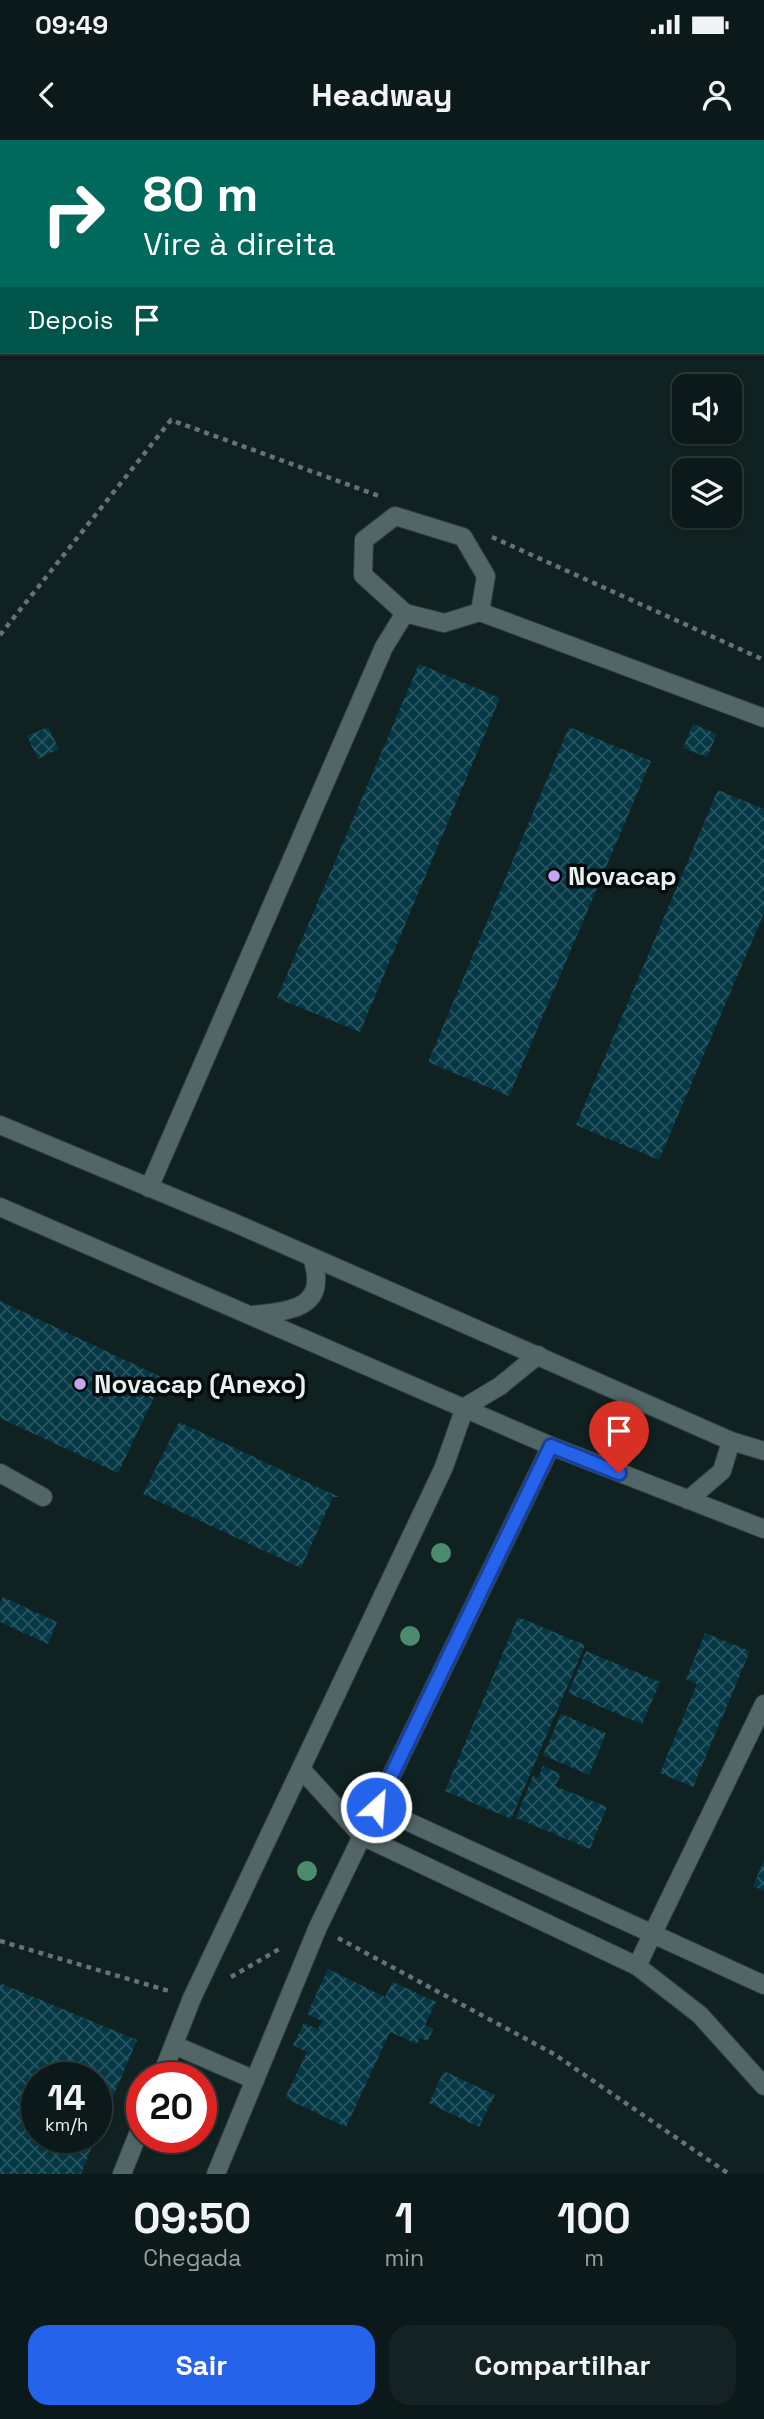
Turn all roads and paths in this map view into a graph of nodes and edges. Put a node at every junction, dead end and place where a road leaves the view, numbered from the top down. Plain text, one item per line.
1 (481, 612) junction
2 (405, 613) junction
3 (764, 718) edge
4 (0, 1125) edge
5 (149, 1188) junction
6 (0, 1207) edge
7 (313, 1259) junction
8 (253, 1315) junction
9 (538, 1355) junction
10 (465, 1407) junction
11 (731, 1441) junction
12 (551, 1446) junction
13 (764, 1451) edge
14 (0, 1473) edge
15 (43, 1497) dead end
16 (688, 1500) junction
17 (764, 1529) edge
18 (764, 1704) edge
19 (302, 1770) junction
20 (376, 1807) junction
21 (362, 1836) junction
22 (318, 1927) junction
23 (653, 1935) junction
24 (0, 1941) edge
25 (637, 1966) junction
26 (764, 1985) edge
27 (192, 1998) junction
28 (174, 2045) junction
29 (167, 2062) edge
30 (255, 2080) junction
31 (764, 2086) edge
32 (130, 2153) edge
33 (122, 2174) edge
34 (216, 2174) edge
35 (729, 2174) edge

1 - 2 lane
1 - 2 lane
1 - 3 lane
2 - 5 lane
4 - 5 lane
5 - 7 lane
6 - 8 lane
7 - 8 lane
7 - 9 lane
8 - 10 lane
9 - 10 lane
9 - 11 lane
10 - 12 lane
10 - 19 lane
11 - 13 lane
11 - 16 lane
12 - 16 lane
12 - 20 lane
14 - 15 lane
16 - 17 lane
18 - 23 lane
19 - 21 lane
19 - 27 lane
20 - 21 lane
20 - 23 lane
21 - 22 lane
21 - 25 lane
22 - 27 path
22 - 30 lane
22 - 35 path
23 - 25 lane
23 - 26 lane
24 - 27 path
25 - 31 lane
27 - 28 lane
28 - 29 lane
28 - 30 lane
30 - 34 lane
32 - 33 lane

